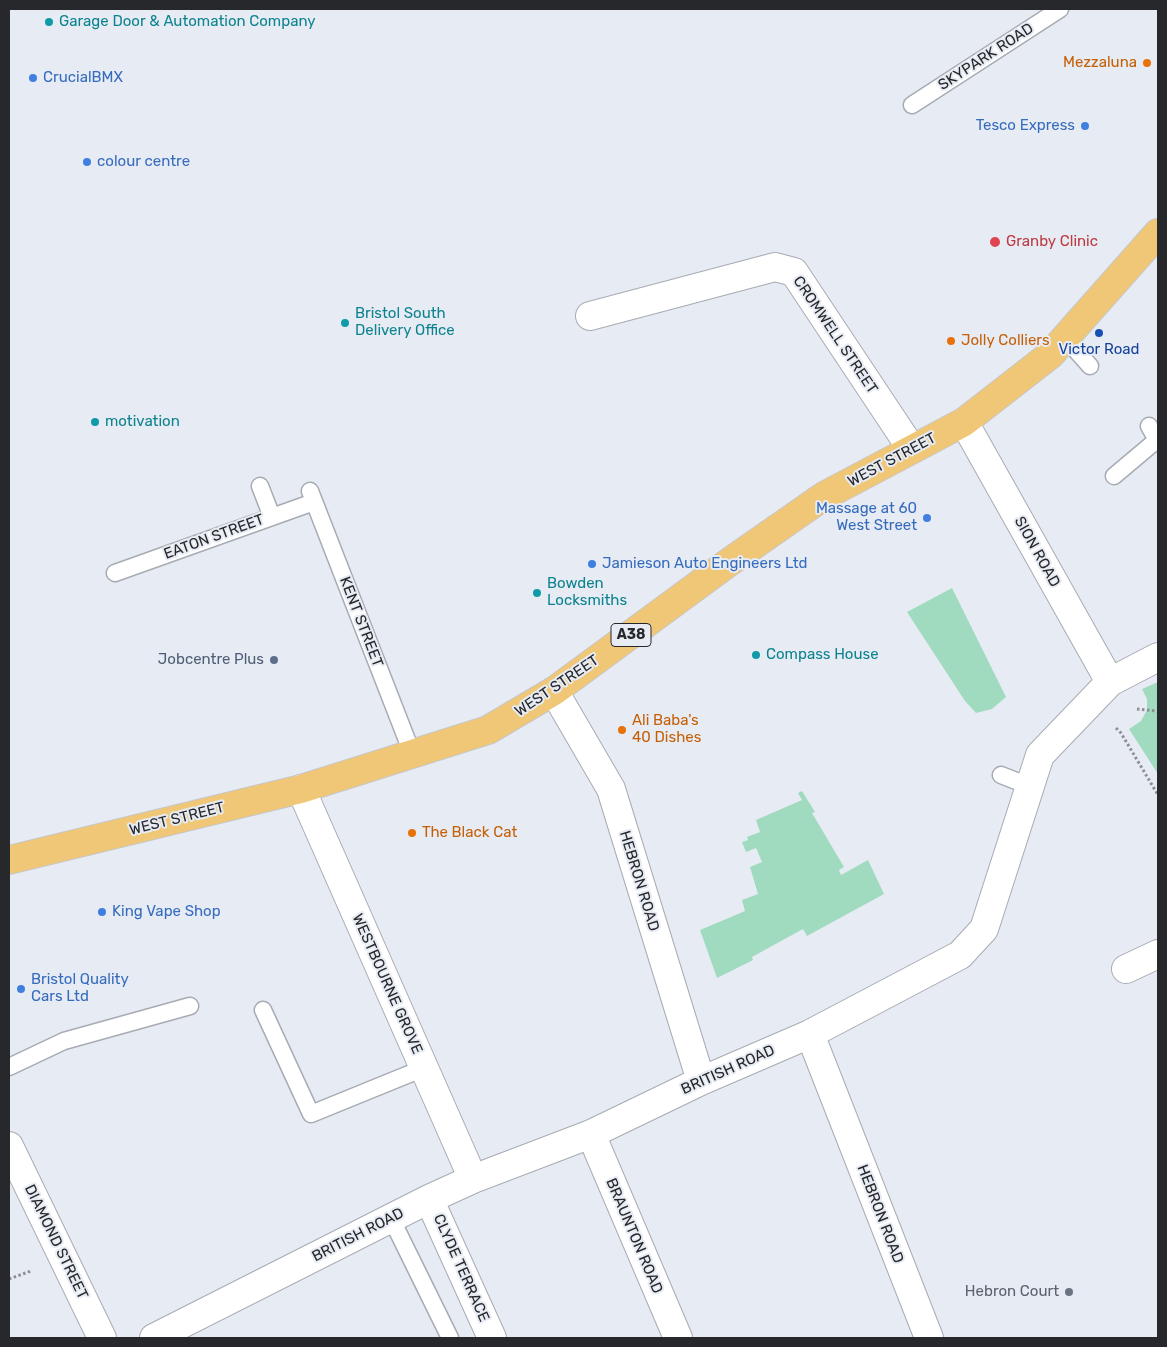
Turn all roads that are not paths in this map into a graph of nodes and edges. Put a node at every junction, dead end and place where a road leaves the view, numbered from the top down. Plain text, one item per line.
1 (1060, 9) edge
2 (912, 105) dead end
3 (1158, 233) edge
4 (590, 316) dead end
5 (1065, 338) junction
6 (1090, 366) dead end
7 (964, 422) junction
8 (1155, 435) edge
9 (911, 448) junction
10 (1114, 476) dead end
11 (260, 486) dead end
12 (312, 496) joint
13 (272, 517) junction
14 (115, 573) dead end
15 (1158, 657) edge
16 (1110, 682) junction
17 (554, 691) junction
18 (412, 753) junction
19 (1001, 775) dead end
20 (1029, 786) junction
21 (301, 789) junction
22 (9, 860) edge
23 (1158, 954) edge
24 (1126, 969) dead end
25 (190, 1006) dead end
26 (263, 1010) dead end
27 (810, 1034) junction
28 (9, 1067) edge
29 (424, 1068) junction
30 (701, 1081) junction
31 (591, 1134) junction
32 (9, 1146) edge
33 (474, 1180) junction
34 (429, 1199) junction
35 (391, 1218) junction
36 (102, 1338) edge
37 (154, 1338) edge
38 (450, 1338) edge
39 (492, 1338) edge
40 (678, 1338) edge
41 (929, 1338) edge

1 - 2 lane, SKYPARK ROAD
3 - 5 highway, WEST STREET / A38
4 - 9 street, CROMWELL STREET
5 - 6 lane
5 - 7 highway, WEST STREET / A38
7 - 9 highway, WEST STREET / A38
7 - 16 street, SION ROAD
8 - 10 lane
9 - 17 highway, WEST STREET / A38
11 - 13 lane
12 - 13 lane, EATON STREET
12 - 18 lane, KENT STREET
13 - 14 lane, EATON STREET
15 - 16 street, BRITISH ROAD
16 - 20 street, BRITISH ROAD
17 - 18 highway, WEST STREET / A38
17 - 30 street, HEBRON ROAD
18 - 21 highway, WEST STREET / A38
19 - 20 lane
20 - 27 street, BRITISH ROAD
21 - 22 highway, WEST STREET / A38
21 - 29 street, WESTBOURNE GROVE
23 - 24 street
25 - 28 lane
26 - 29 lane
27 - 30 street, BRITISH ROAD
27 - 41 street, HEBRON ROAD
29 - 33 street, WESTBOURNE GROVE
30 - 31 street, BRITISH ROAD
31 - 33 street, BRITISH ROAD
31 - 40 street, BRAUNTON ROAD
32 - 36 street, DIAMOND STREET
33 - 34 street, BRITISH ROAD
34 - 35 street, BRITISH ROAD
34 - 39 street, CLYDE TERRACE
35 - 37 street, BRITISH ROAD
35 - 38 lane

